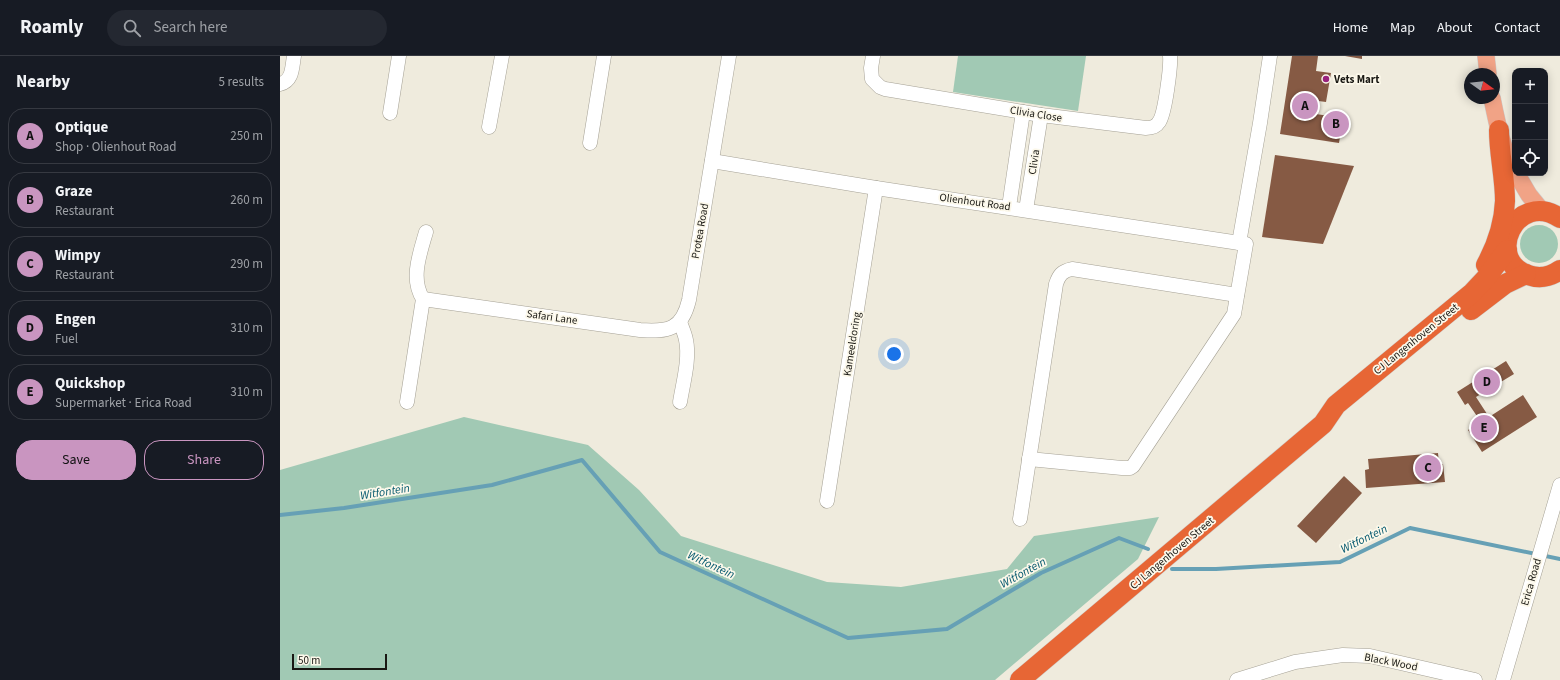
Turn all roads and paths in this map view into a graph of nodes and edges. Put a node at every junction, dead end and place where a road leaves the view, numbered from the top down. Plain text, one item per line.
1 (294, 56) edge
2 (400, 56) edge
3 (502, 56) edge
4 (604, 56) edge
5 (728, 56) edge
6 (873, 56) edge
7 (1170, 56) edge
8 (1270, 56) edge
9 (1486, 56) edge
10 (1487, 68) edge
11 (280, 84) edge
12 (1493, 104) edge
13 (1023, 112) junction
14 (390, 113) dead end
15 (1041, 115) junction
16 (489, 128) dead end
17 (1499, 130) junction
18 (590, 143) dead end
19 (712, 161) junction
20 (1512, 166) edge
21 (1513, 176) edge
22 (1517, 176) edge
23 (876, 188) junction
24 (1009, 207) junction
25 (1026, 210) junction
26 (1551, 214) edge
27 (1515, 222) junction
28 (426, 232) dead end
29 (1242, 243) junction
30 (1507, 250) junction
31 (1560, 270) edge
32 (1526, 274) junction
33 (1237, 295) junction
34 (423, 298) junction
35 (1446, 315) junction
36 (680, 322) junction
37 (408, 402) dead end
38 (680, 402) dead end
39 (1323, 424) junction
40 (1029, 459) junction
41 (1560, 485) edge
42 (827, 501) dead end
43 (1020, 518) dead end
44 (1020, 680) edge
45 (1237, 680) edge
46 (1475, 680) edge
47 (1503, 680) edge

1 - 11 street
2 - 14 street
3 - 16 street
4 - 18 street
5 - 19 street, Protea Road
6 - 13 street, Clivia Close
7 - 15 street, Clivia Close
8 - 29 street
9 - 10 main road
12 - 17 main road
13 - 15 street, Clivia Close
13 - 24 street, Clivia
15 - 25 street, Clivia
17 - 20 main road
17 - 35 highway
19 - 23 street, Olienhout Road
19 - 36 street, Protea Road
21 - 27 main road
22 - 26 main road
23 - 24 street, Olienhout Road
23 - 42 street, Kameeldoring
24 - 25 street, Olienhout Road
25 - 29 street, Olienhout Road
26 - 27 highway
27 - 30 highway
28 - 34 street
29 - 33 street
30 - 32 highway
30 - 35 highway, CJ Langenhoven Street
31 - 32 highway
32 - 39 highway, CJ Langenhoven Street
33 - 40 street
33 - 40 street
34 - 36 street, Safari Lane
34 - 37 street
35 - 39 highway, CJ Langenhoven Street
36 - 38 street
39 - 44 highway, CJ Langenhoven Street
40 - 43 street
41 - 47 street, Erica Road
45 - 46 street, Black Wood

